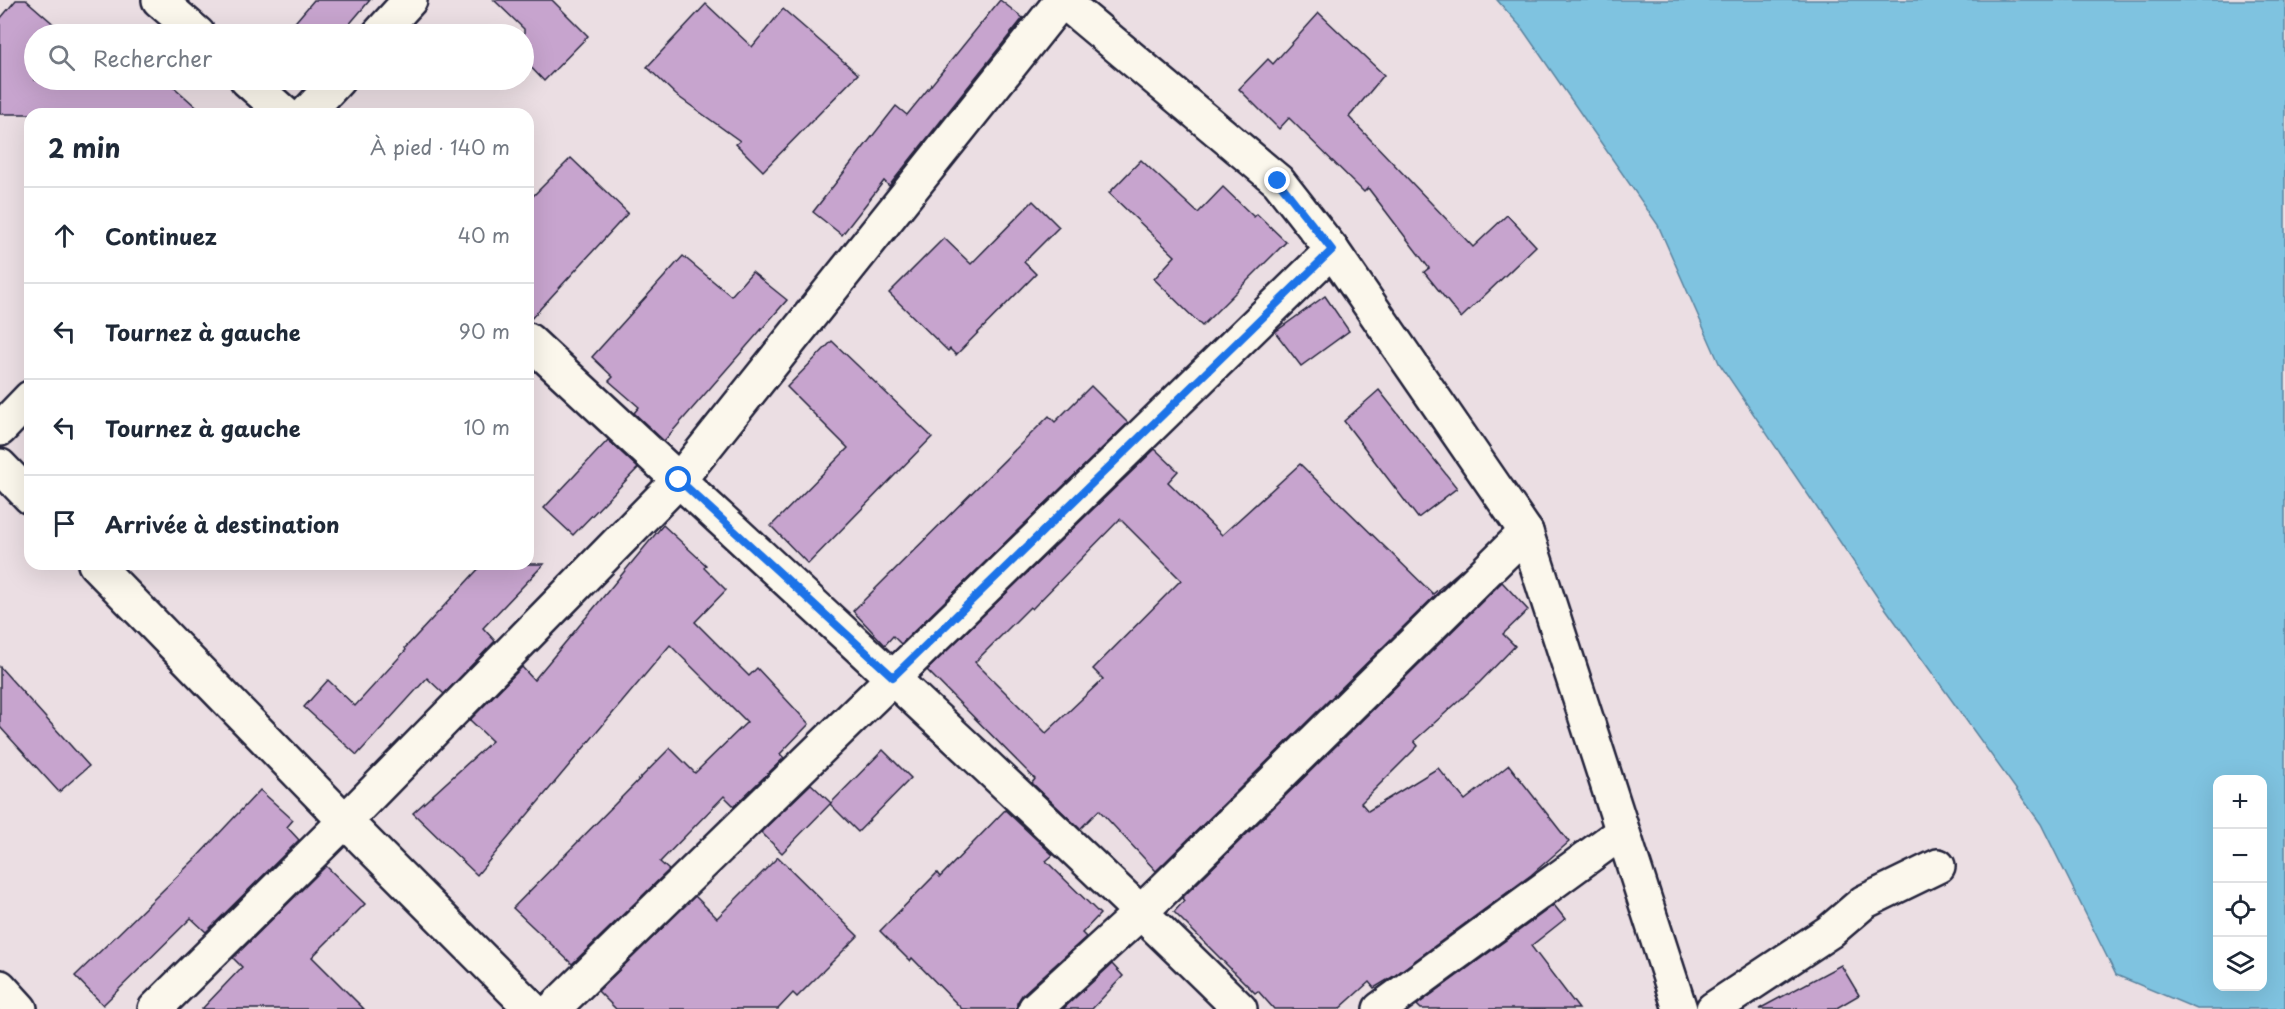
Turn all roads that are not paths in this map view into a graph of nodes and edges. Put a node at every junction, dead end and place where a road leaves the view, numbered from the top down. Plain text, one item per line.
1 (159, 0) edge
2 (410, 0) edge
3 (1062, 0) edge
4 (187, 24) edge
5 (388, 24) edge
6 (258, 90) edge
7 (329, 90) edge
8 (278, 108) edge
9 (312, 108) edge
10 (1332, 250) junction
11 (534, 346) edge
12 (24, 404) edge
13 (0, 429) edge
14 (0, 466) edge
15 (679, 480) junction
16 (24, 491) edge
17 (1526, 532) junction
18 (101, 570) edge
19 (893, 677) junction
20 (345, 821) junction
21 (1622, 832) junction
22 (1938, 866) dead end
23 (1141, 912) junction
24 (0, 987) edge
25 (20, 1009) edge
26 (155, 1009) edge
27 (532, 1009) edge
28 (553, 1009) edge
29 (1035, 1009) edge
30 (1240, 1009) edge
31 (1380, 1009) edge
32 (1680, 1009) edge
33 (1713, 1009) edge

1 - 4 street
2 - 5 street
3 - 10 street
3 - 15 street
6 - 8 street
7 - 9 street
10 - 17 street
10 - 19 street
11 - 15 street
12 - 13 street
14 - 16 street
15 - 19 street
15 - 20 street
17 - 21 street
17 - 23 street
18 - 20 street
19 - 23 street
19 - 28 street
20 - 26 street
20 - 27 street
21 - 31 street
21 - 32 street
22 - 33 street
23 - 29 street
23 - 30 street
24 - 25 street

